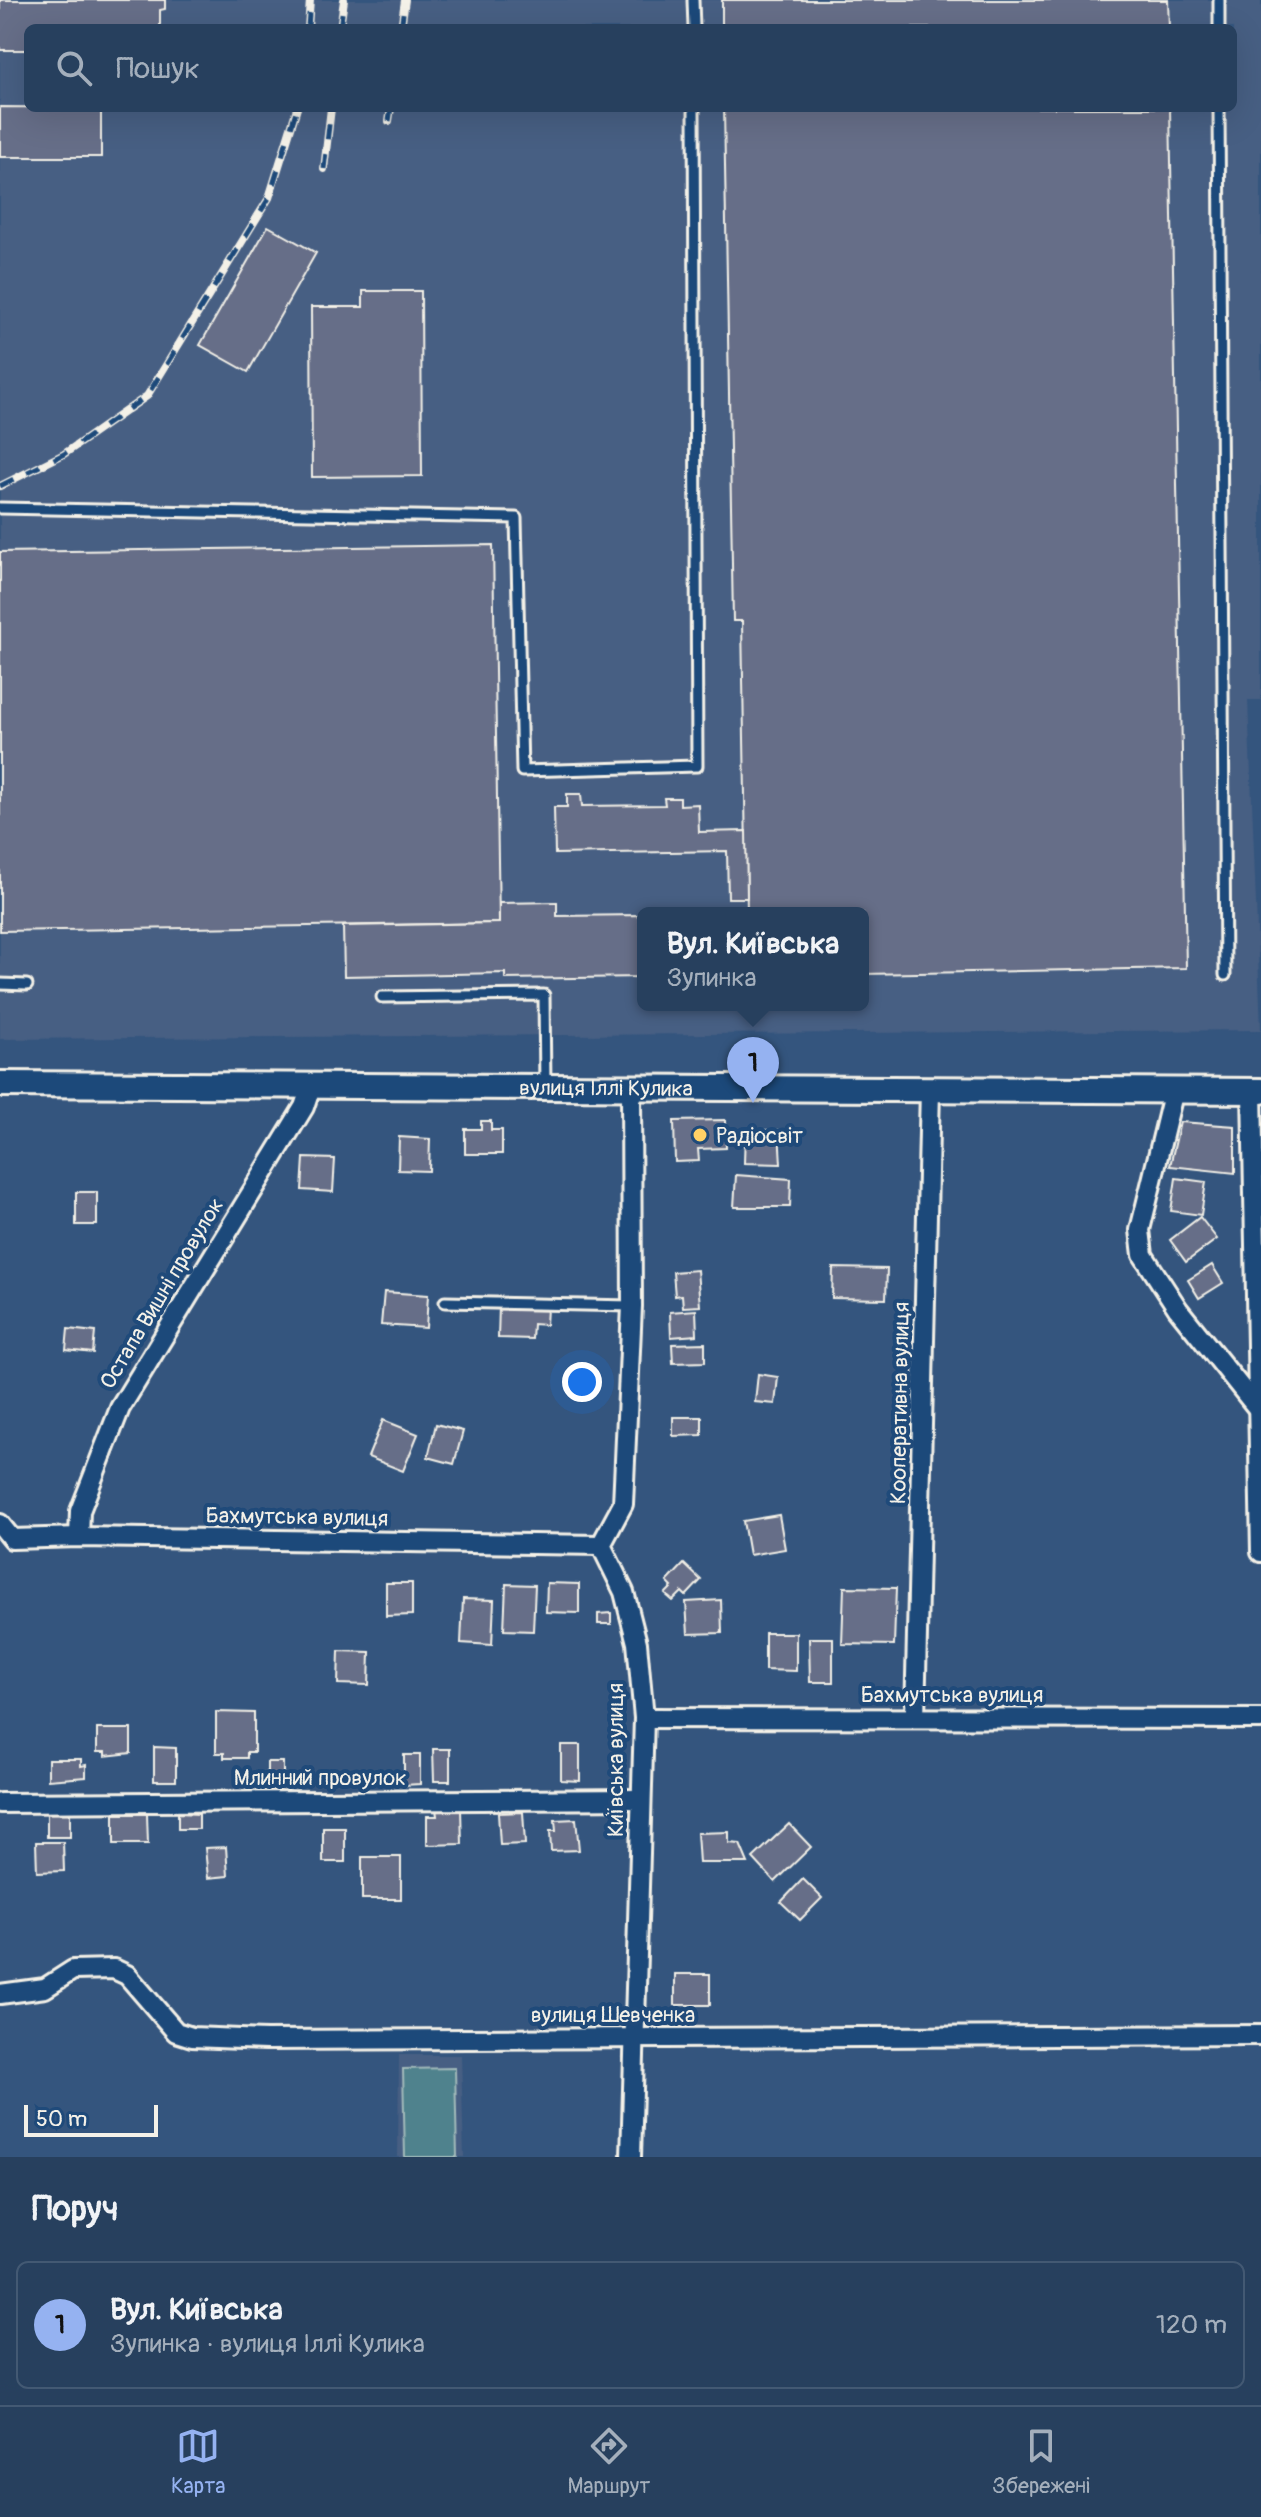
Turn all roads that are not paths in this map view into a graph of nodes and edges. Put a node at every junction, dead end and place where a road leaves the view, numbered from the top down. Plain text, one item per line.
1 (693, 0) edge
2 (1219, 0) edge
3 (694, 24) edge
4 (1219, 24) edge
5 (694, 112) edge
6 (1219, 112) edge
7 (0, 508) edge
8 (1225, 975) dead end
9 (0, 984) edge
10 (27, 985) dead end
11 (382, 997) dead end
12 (0, 1084) edge
13 (311, 1086) junction
14 (545, 1089) junction
15 (631, 1089) junction
16 (930, 1089) junction
17 (1174, 1090) junction
18 (1256, 1091) edge
19 (445, 1302) dead end
20 (632, 1306) junction
21 (1258, 1409) junction
22 (1260, 1445) edge
23 (0, 1524) edge
24 (79, 1537) junction
25 (601, 1545) junction
26 (1261, 1552) edge
27 (644, 1718) junction
28 (915, 1718) junction
29 (1261, 1719) edge
30 (640, 1799) junction
31 (0, 1803) edge
32 (0, 1994) edge
33 (1261, 2035) edge
34 (633, 2038) junction
35 (631, 2157) edge

1 - 3 lane
2 - 4 lane
5 - 7 lane
6 - 8 lane
9 - 10 lane
11 - 14 lane
12 - 13 street, вулиця Іллі Кулика
13 - 14 street, вулиця Іллі Кулика
13 - 24 street, Остапа Вишні провулок
14 - 15 street, вулиця Іллі Кулика
15 - 16 street, вулиця Іллі Кулика
15 - 20 street
16 - 17 street, вулиця Іллі Кулика
16 - 28 street, Кооперативна вулиця
17 - 18 street, вулиця Іллі Кулика
17 - 21 street
18 - 21 street
19 - 20 lane
20 - 25 street
21 - 22 street
22 - 26 street
23 - 24 street, Бахмутська вулиця
24 - 25 street, Бахмутська вулиця
25 - 27 street, Київська вулиця
27 - 28 street, Бахмутська вулиця
27 - 30 street, Київська вулиця
28 - 29 street, Бахмутська вулиця
30 - 31 street, Млинний провулок
30 - 34 street, Київська вулиця
32 - 34 street, вулиця Шевченка
33 - 34 street, вулиця Шевченка
34 - 35 street, Київська вулиця

